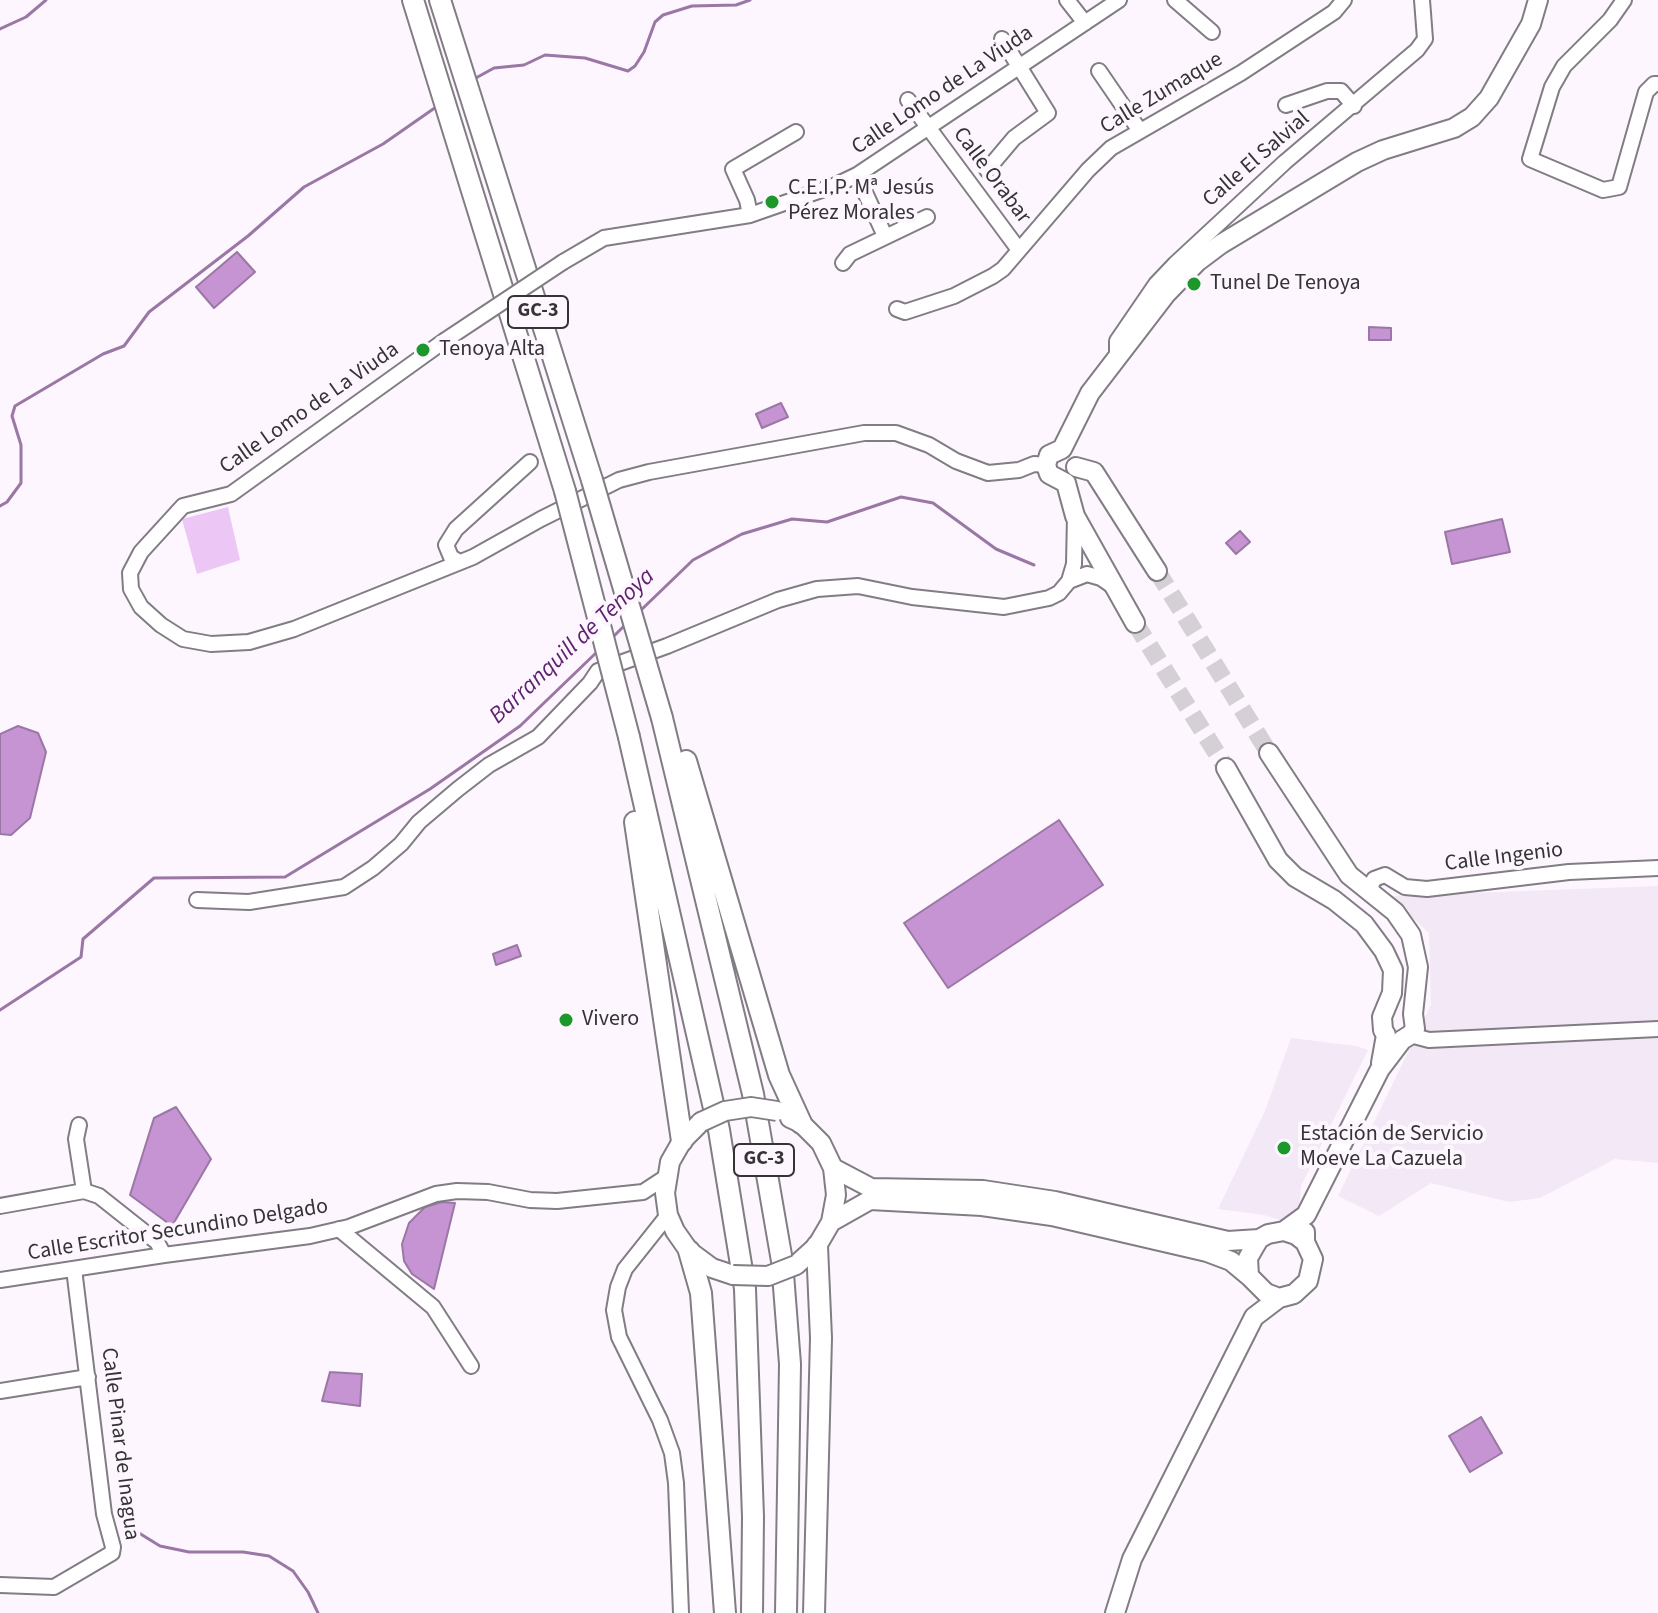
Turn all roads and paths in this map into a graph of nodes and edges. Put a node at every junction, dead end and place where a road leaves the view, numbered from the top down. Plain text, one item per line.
1 (413, 0) edge
2 (440, 0) edge
3 (1067, 0) edge
4 (1119, 0) edge
5 (1175, 0) edge
6 (1344, 0) edge
7 (1422, 0) edge
8 (1538, 0) edge
9 (1624, 0) edge
10 (1085, 23) junction
11 (1212, 32) dead end
12 (1002, 39) dead end
13 (1018, 67) junction
14 (1099, 71) dead end
15 (1658, 84) edge
16 (908, 100) dead end
17 (1286, 105) dead end
18 (1354, 106) junction
19 (927, 128) junction
20 (1140, 131) junction
21 (796, 132) dead end
22 (987, 170) dead end
23 (857, 175) junction
24 (750, 215) junction
25 (927, 217) dead end
26 (885, 236) junction
27 (1019, 250) junction
28 (843, 263) dead end
29 (897, 309) dead end
30 (1117, 360) junction
31 (1062, 449) junction
32 (530, 462) dead end
33 (1046, 465) junction
34 (1071, 475) junction
35 (1075, 516) junction
36 (458, 561) junction
37 (1157, 571) tunnel mouth
38 (1069, 581) junction
39 (1115, 587) junction
40 (1135, 623) tunnel mouth
41 (667, 714) junction
42 (624, 738) junction
43 (1269, 753) tunnel mouth
44 (1226, 768) tunnel mouth
45 (1658, 868) edge
46 (1369, 891) junction
47 (197, 900) dead end
48 (1385, 1012) junction
49 (1413, 1014) junction
50 (1658, 1029) edge
51 (1400, 1037) junction
52 (801, 1123) junction
53 (79, 1125) dead end
54 (682, 1141) junction
55 (833, 1168) junction
56 (666, 1177) junction
57 (84, 1191) junction
58 (643, 1192) junction
59 (0, 1206) edge
60 (1306, 1215) junction
61 (670, 1217) junction
62 (831, 1222) junction
63 (339, 1229) junction
64 (1284, 1231) junction
65 (1259, 1239) junction
66 (1305, 1242) junction
67 (817, 1246) junction
68 (689, 1251) junction
69 (164, 1255) junction
70 (74, 1269) junction
71 (1251, 1279) junction
72 (0, 1280) edge
73 (1279, 1298) junction
74 (1254, 1317) junction
75 (471, 1366) dead end
76 (88, 1377) junction
77 (0, 1391) edge
78 (0, 1585) edge
79 (1117, 1606) edge
80 (681, 1613) edge
81 (725, 1613) edge
82 (752, 1613) edge
83 (786, 1613) edge
84 (814, 1613) edge
85 (1104, 1613) edge

1 - 42 highway, GC-3, bridge
2 - 41 highway, GC-3, bridge
3 - 10 street
4 - 10 street, Calle Lomo de La Viuda
5 - 11 street
6 - 20 street, Calle Zumaque
7 - 18 street, Calle El Salvial
8 - 30 main road
9 - 15 street
10 - 13 street, Calle Lomo de La Viuda
12 - 13 street
13 - 19 street, Calle Lomo de La Viuda
13 - 22 street
14 - 20 street
16 - 19 street, Calle Orabar
17 - 18 street
18 - 30 street, Calle El Salvial
19 - 23 street, Calle Lomo de La Viuda
19 - 27 street, Calle Orabar
20 - 27 street, Calle Zumaque
21 - 24 street
23 - 24 street, Calle Lomo de La Viuda
23 - 26 street
24 - 36 street, Calle Lomo de La Viuda, bridge
25 - 26 street
26 - 28 street
27 - 29 street, Calle Zumaque
30 - 31 main road
31 - 33 main road
31 - 34 main road
32 - 36 street
33 - 34 main road
33 - 36 street, Calle Lomo de La Viuda
34 - 35 main road
34 - 37 main road
35 - 38 street
35 - 39 main road
38 - 39 street
38 - 47 street
39 - 40 main road
41 - 52 highway
41 - 83 highway, GC-3
42 - 54 highway
42 - 82 highway, GC-3
43 - 46 main road
44 - 48 main road
45 - 46 street, Calle Ingenio
46 - 49 main road
48 - 49 main road
48 - 51 main road
49 - 51 main road
50 - 51 street
51 - 60 main road
52 - 54 main road, bridge
52 - 55 main road
53 - 57 street
54 - 56 main road
55 - 62 main road
55 - 65 main road
56 - 58 street, Calle Escritor Secundino Delgado
56 - 61 main road
57 - 59 street
57 - 69 street
58 - 61 street
58 - 63 street, Calle Escritor Secundino Delgado
60 - 64 main road
60 - 66 main road
61 - 68 main road
61 - 80 street
62 - 67 main road
62 - 71 main road
63 - 69 street, Calle Escritor Secundino Delgado
63 - 75 street
64 - 65 main road
64 - 66 main road
65 - 71 main road
66 - 73 main road
67 - 68 main road, bridge
67 - 84 highway
68 - 81 highway
69 - 70 street, Calle Escritor Secundino Delgado
70 - 72 street, Calle Escritor Secundino Delgado
70 - 76 street, Calle Pinar de Inagua
71 - 73 main road
71 - 74 main road
73 - 74 main road
74 - 79 main road
76 - 77 street
76 - 78 street, Calle Pinar de Inagua
79 - 85 main road

